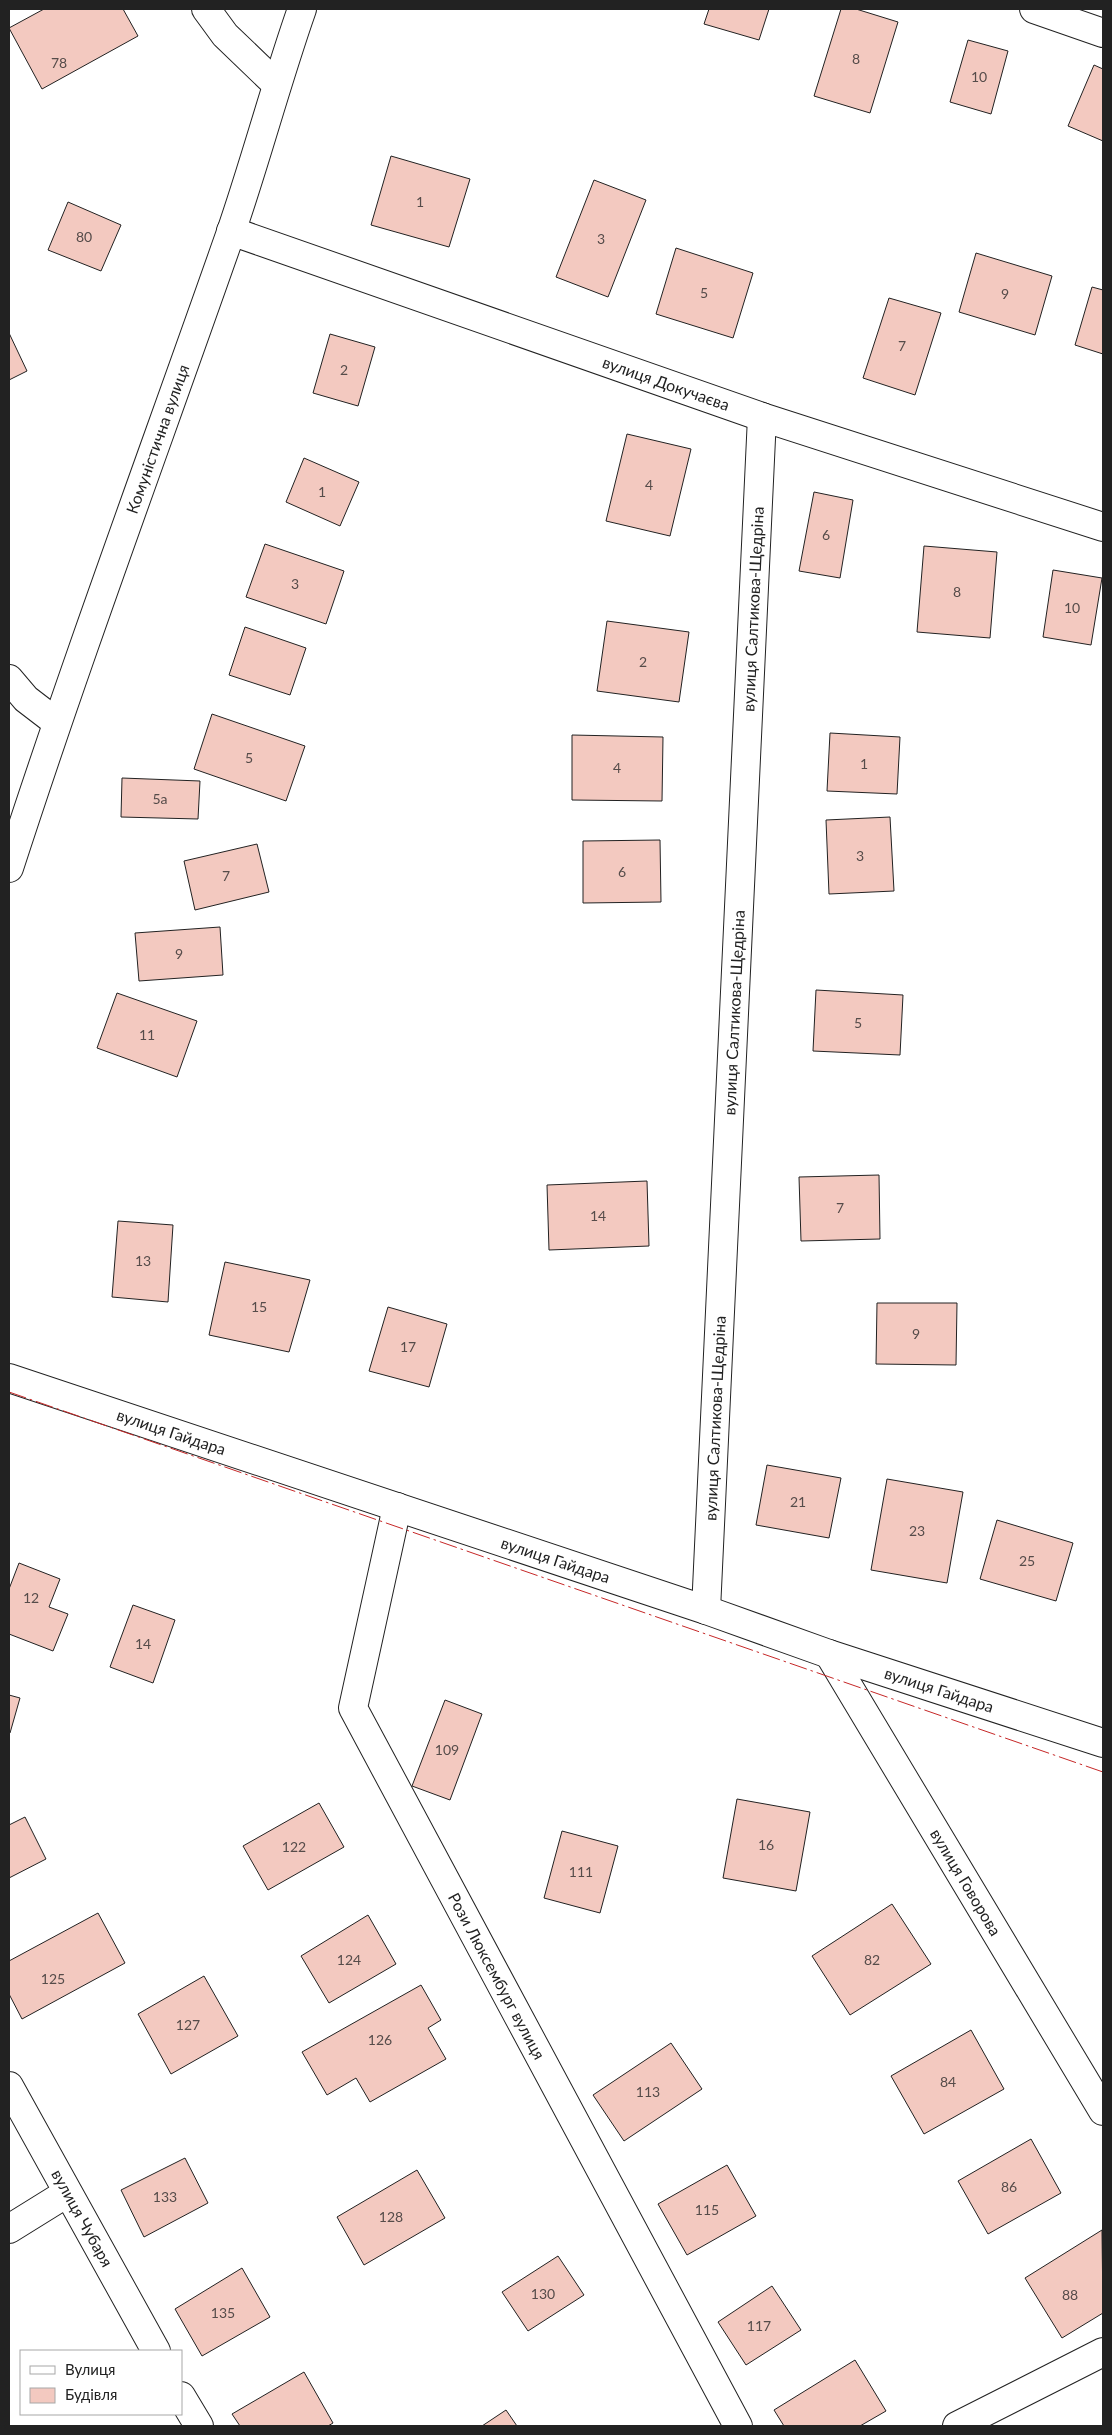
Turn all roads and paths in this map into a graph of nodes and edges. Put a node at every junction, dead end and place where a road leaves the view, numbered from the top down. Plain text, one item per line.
1 (206, 9) edge
2 (302, 9) edge
3 (1034, 9) edge
4 (1103, 33) edge
5 (276, 84) junction
6 (231, 231) junction
7 (762, 417) junction
8 (1103, 527) edge
9 (9, 678) edge
10 (18, 698) edge
11 (56, 722) junction
12 (9, 868) edge
13 (9, 1378) edge
14 (396, 1507) junction
15 (706, 1610) junction
16 (828, 1654) junction
17 (1103, 1743) edge
18 (9, 2086) edge
19 (1103, 2111) edge
20 (67, 2193) junction
21 (9, 2229) edge
22 (155, 2350) edge
23 (1103, 2352) edge
24 (182, 2398) edge
25 (199, 2426) edge
26 (738, 2426) edge
27 (957, 2426) edge

1 - 5 street
2 - 5 street, Комуністична вулиця
3 - 4 street
5 - 6 street, Комуністична вулиця
6 - 7 street, вулиця Докучаєва
6 - 11 street, Комуністична вулиця
7 - 8 street, вулиця Докучаєва
7 - 15 street, вулиця Салтикова-Щедріна
9 - 10 street
10 - 11 street
11 - 12 street, Комуністична вулиця
13 - 14 street, вулиця Гайдара
14 - 15 street, вулиця Гайдара
14 - 26 street, Рози Люксембург вулиця
15 - 16 street, вулиця Гайдара
16 - 17 street, вулиця Гайдара
16 - 19 street, вулиця Говорова
18 - 20 street, вулиця Чубаря
20 - 21 street
20 - 22 street, вулиця Чубаря
23 - 27 street
24 - 25 street

